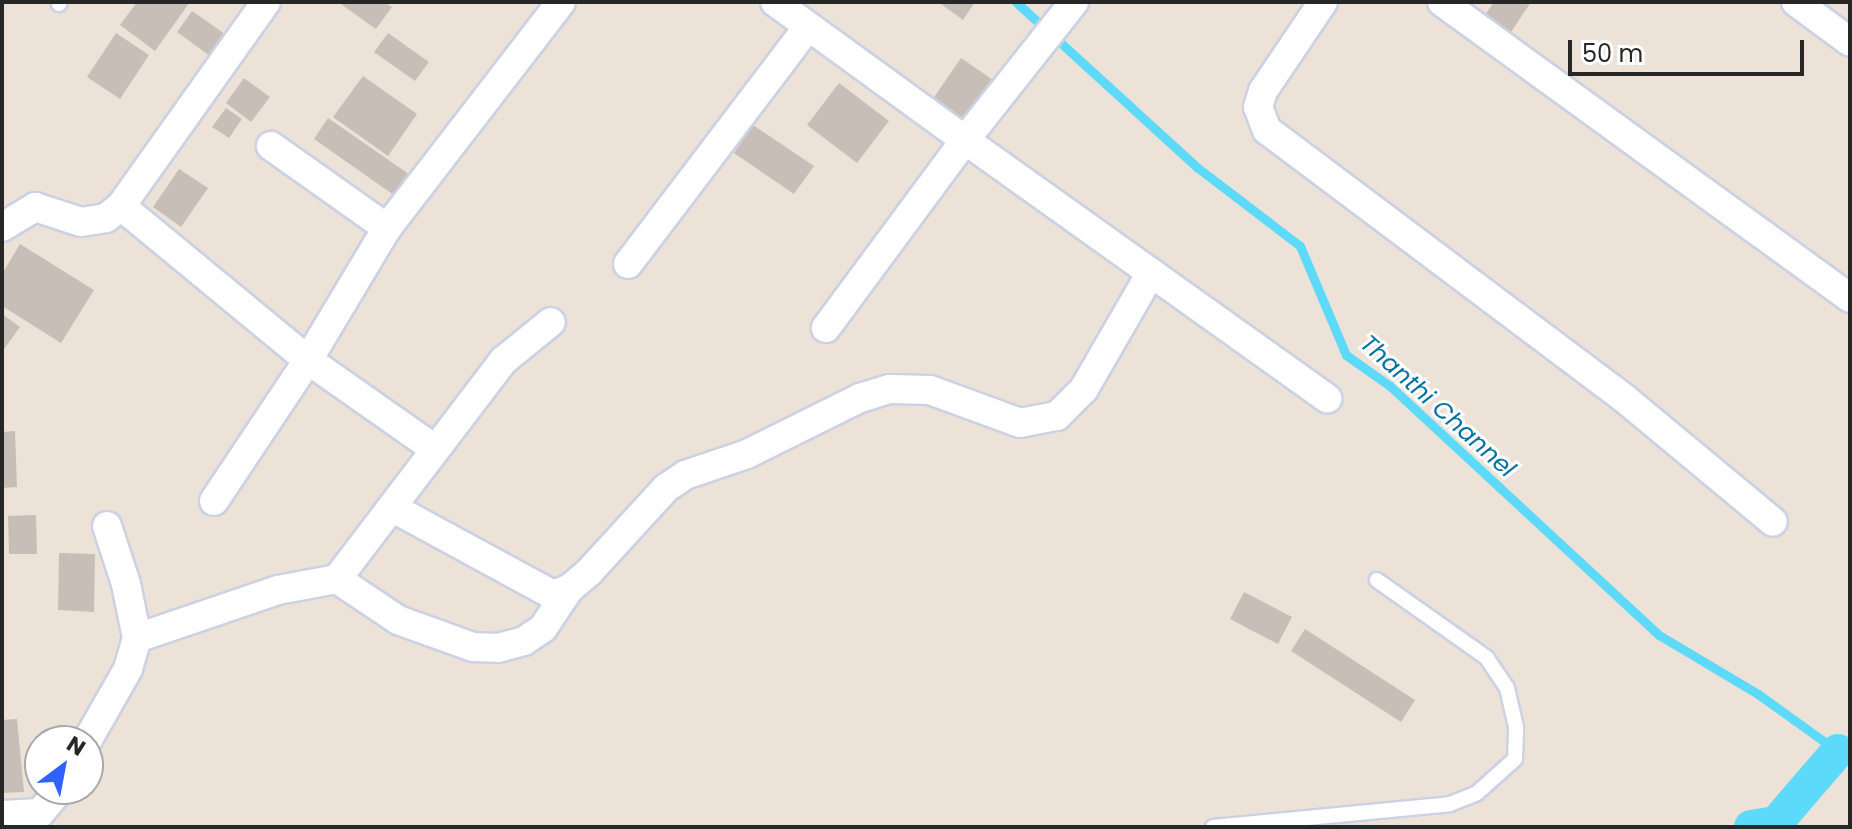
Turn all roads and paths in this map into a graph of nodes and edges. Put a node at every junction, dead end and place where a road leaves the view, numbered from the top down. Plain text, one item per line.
1 (266, 2) edge
2 (561, 2) edge
3 (775, 2) edge
4 (1323, 2) edge
5 (1442, 2) edge
6 (1796, 2) edge
7 (1069, 9) edge
8 (808, 27) junction
9 (1850, 42) edge
10 (965, 140) junction
11 (271, 146) dead end
12 (121, 206) junction
13 (2, 227) edge
14 (387, 228) junction
15 (628, 264) dead end
16 (1151, 273) junction
17 (1850, 298) edge
18 (551, 322) dead end
19 (826, 328) dead end
20 (308, 360) junction
21 (1327, 398) dead end
22 (432, 447) junction
23 (214, 501) dead end
24 (393, 508) junction
25 (1773, 522) dead end
26 (107, 526) dead end
27 (337, 579) junction
28 (1377, 580) dead end
29 (569, 589) junction
30 (137, 638) junction
31 (96, 725) edge
32 (47, 805) edge
33 (2, 815) edge
34 (1213, 827) edge

1 - 12 street
2 - 14 street
3 - 8 street
4 - 25 street
5 - 17 street
6 - 9 street
7 - 10 street
8 - 10 street
8 - 15 street
10 - 16 street
10 - 19 street
11 - 14 street
12 - 13 street
12 - 20 street
14 - 20 street
16 - 21 street
16 - 29 street
18 - 22 street
20 - 22 street
20 - 23 street
22 - 24 street
24 - 27 street
24 - 29 street
26 - 30 street
27 - 29 street
27 - 30 street
28 - 34 lane
30 - 31 street
32 - 33 street

